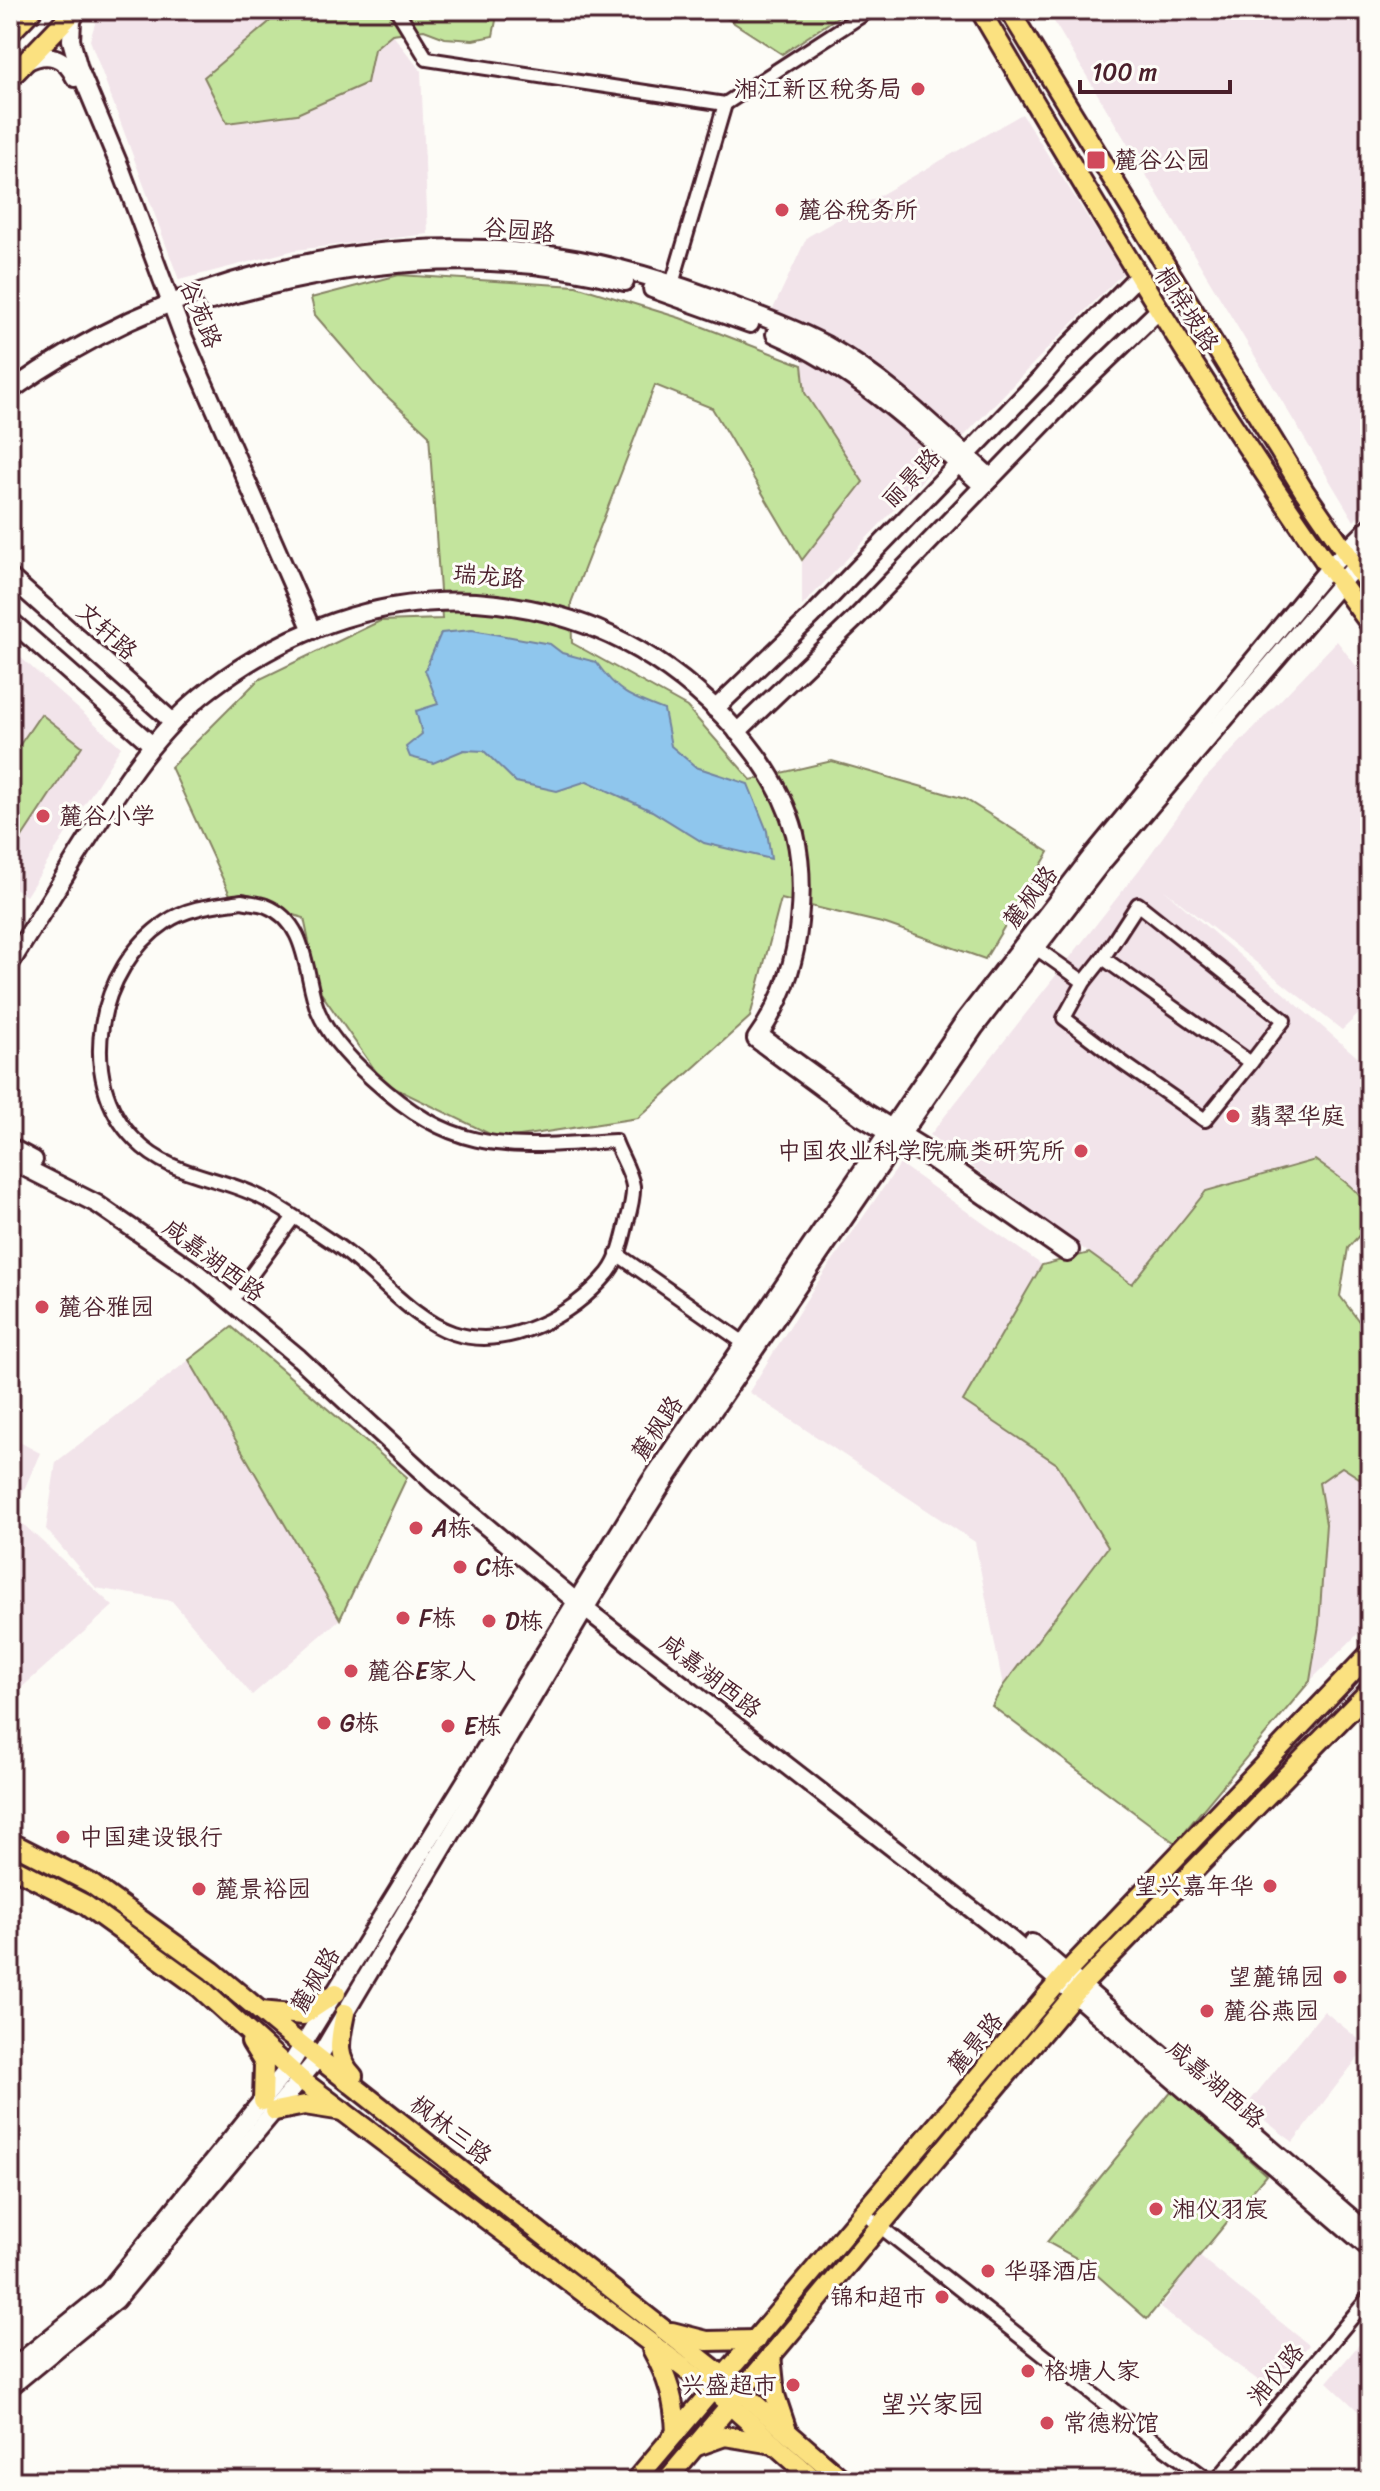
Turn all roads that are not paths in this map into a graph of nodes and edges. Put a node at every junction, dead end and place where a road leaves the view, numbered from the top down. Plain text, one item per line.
1 (32, 10) edge
2 (76, 10) edge
3 (397, 10) edge
4 (870, 10) edge
5 (980, 10) edge
6 (1009, 10) edge
7 (10, 33) edge
8 (25, 62) junction
9 (10, 78) edge
10 (725, 104) junction
11 (1137, 277) junction
12 (672, 284) junction
13 (170, 310) junction
14 (1159, 310) junction
15 (10, 391) edge
16 (10, 405) edge
17 (962, 460) junction
18 (987, 482) junction
19 (1370, 527) edge
20 (1370, 549) edge
21 (1350, 560) junction
22 (1334, 576) junction
23 (10, 577) edge
24 (1370, 587) edge
25 (10, 620) edge
26 (1370, 624) edge
27 (307, 628) junction
28 (718, 706) junction
29 (170, 719) junction
30 (740, 730) junction
31 (149, 743) junction
32 (1036, 948) junction
33 (10, 951) edge
34 (1103, 958) junction
35 (10, 964) edge
36 (1084, 982) junction
37 (1251, 1063) junction
38 (894, 1134) junction
39 (10, 1147) edge
40 (10, 1160) edge
41 (293, 1218) junction
42 (617, 1254) junction
43 (238, 1293) junction
44 (744, 1343) junction
45 (583, 1599) junction
46 (1370, 1653) edge
47 (1370, 1690) edge
48 (10, 1842) edge
49 (10, 1866) edge
50 (1063, 1977) junction
51 (1079, 1990) junction
52 (336, 1993) junction
53 (260, 2011) junction
54 (345, 2013) junction
55 (239, 2022) junction
56 (312, 2051) junction
57 (295, 2073) junction
58 (269, 2106) junction
59 (386, 2109) junction
60 (346, 2112) junction
61 (863, 2213) junction
62 (882, 2222) junction
63 (1370, 2234) edge
64 (1370, 2249) edge
65 (1370, 2296) edge
66 (664, 2330) junction
67 (646, 2340) junction
68 (756, 2340) junction
69 (771, 2355) junction
70 (10, 2370) edge
71 (718, 2384) junction
72 (10, 2387) edge
73 (735, 2397) junction
74 (676, 2433) junction
75 (781, 2438) junction
76 (694, 2447) junction
77 (635, 2481) edge
78 (666, 2481) edge
79 (816, 2481) edge
80 (844, 2481) edge
81 (1214, 2481) edge

1 - 7 main road
2 - 8 main road
2 - 13 main road, 谷苑路
3 - 10 street
4 - 10 street
5 - 11 main road, 桐梓坡路
6 - 21 main road, 桐梓坡路
8 - 9 main road
8 - 13 main road, 谷苑路
10 - 12 street
11 - 14 main road, 桐梓坡路
11 - 17 main road, 丽景路
12 - 13 main road, 谷园路
12 - 17 main road, 谷园路
13 - 15 main road, 谷园路
13 - 16 main road, 谷园路
13 - 17 main road, 谷园路
13 - 27 main road, 谷苑路
14 - 18 main road
14 - 22 main road, 桐梓坡路
17 - 18 main road, 谷园路
17 - 28 main road, 丽景路
18 - 30 main road
19 - 21 main road
20 - 21 main road
21 - 22 main road
21 - 24 main road, 桐梓坡路
22 - 26 main road, 桐梓坡路
22 - 32 main road
22 - 38 main road, 麓枫路
23 - 29 main road, 文轩路
25 - 31 main road
27 - 28 main road, 瑞龙路
27 - 29 main road, 瑞龙路
28 - 30 main road, 瑞龙路
29 - 31 main road, 瑞龙路
30 - 38 main road, 瑞龙路
31 - 33 main road, 瑞龙路
31 - 35 main road, 瑞龙路
32 - 36 street
32 - 38 main road
34 - 36 street
34 - 37 street
34 - 37 street
36 - 37 street
38 - 38 main road
38 - 44 main road, 麓枫路
38 - 45 main road
39 - 43 main road, 咸嘉湖西路
40 - 45 main road, 咸嘉湖西路
41 - 42 street
41 - 42 street
41 - 43 street
42 - 44 street
43 - 45 main road, 咸嘉湖西路
44 - 45 main road, 麓枫路
45 - 50 main road, 咸嘉湖西路
45 - 52 main road, 麓枫路
45 - 54 main road
46 - 50 main road, 麓景路
47 - 51 main road, 麓景路
48 - 53 main road, 枫林三路
49 - 55 main road, 枫林三路
50 - 51 main road, 咸嘉湖西路
50 - 61 main road, 麓景路
51 - 62 main road, 麓景路
51 - 63 main road, 咸嘉湖西路
51 - 64 main road, 咸嘉湖西路
52 - 53 main road
52 - 56 main road, 麓枫路
53 - 56 main road, 枫林三路
54 - 56 main road
54 - 59 main road
55 - 57 main road, 枫林三路
55 - 58 main road
56 - 57 main road, 麓枫路
56 - 59 main road, 枫林三路
57 - 58 main road, 麓枫路
57 - 60 main road, 枫林三路
58 - 60 main road
58 - 70 main road, 麓枫路
58 - 72 main road, 麓枫路
59 - 66 main road, 枫林三路
60 - 67 main road, 枫林三路
61 - 62 street
61 - 68 main road, 麓景路
62 - 69 main road, 麓景路
62 - 81 street
65 - 81 street, 湘仪路
66 - 68 main road
66 - 71 main road, 枫林三路
67 - 71 main road, 枫林三路
67 - 74 main road
68 - 71 main road, 麓景路
69 - 73 main road, 麓景路
69 - 75 main road
71 - 73 main road, 枫林三路
71 - 74 main road, 麓景路
73 - 75 main road, 枫林三路
73 - 76 main road, 麓景路
74 - 77 main road, 麓景路
75 - 76 main road
75 - 79 main road, 枫林三路
75 - 80 main road, 枫林三路
76 - 78 main road, 麓景路

